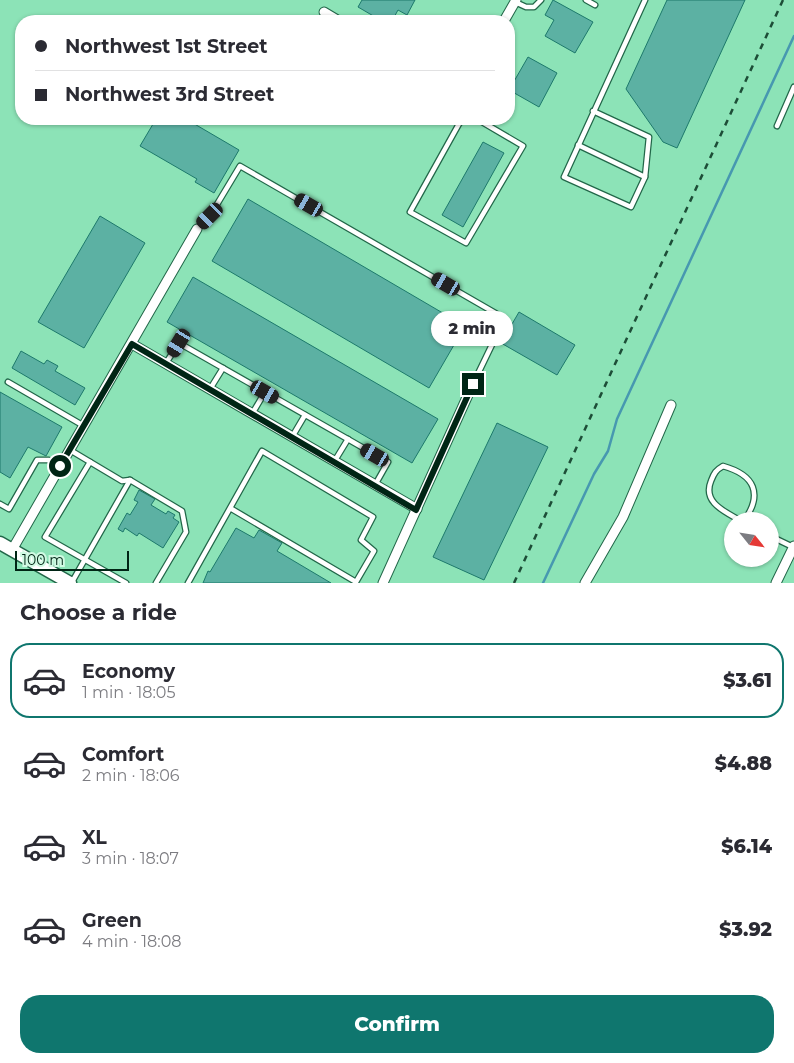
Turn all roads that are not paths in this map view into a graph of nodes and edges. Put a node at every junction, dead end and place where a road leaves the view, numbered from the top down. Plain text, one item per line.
1 (541, 0) edge
2 (586, 0) edge
3 (644, 0) edge
4 (516, 1) edge
5 (595, 5) dead end
6 (324, 12) dead end
7 (329, 15) edge
8 (508, 15) edge
9 (794, 87) edge
10 (593, 111) junction
11 (458, 125) edge
12 (487, 125) edge
13 (777, 126) dead end
14 (578, 145) junction
15 (645, 177) junction
16 (197, 229) joint
17 (132, 344) junction
18 (166, 364) junction
19 (223, 368) junction
20 (8, 382) dead end
21 (473, 384) joint
22 (210, 389) junction
23 (265, 392) junction
24 (671, 405) dead end
25 (252, 414) junction
26 (305, 415) junction
27 (84, 426) junction
28 (292, 437) junction
29 (348, 439) junction
30 (70, 450) junction
31 (90, 462) junction
32 (334, 462) junction
33 (60, 466) junction
34 (130, 480) junction
35 (375, 485) junction
36 (0, 504) edge
37 (230, 508) junction
38 (416, 510) junction
39 (742, 521) edge
40 (779, 540) edge
41 (0, 542) edge
42 (794, 547) edge
43 (12, 550) junction
44 (85, 559) junction
45 (357, 582) edge
46 (71, 583) edge
47 (126, 583) edge
48 (156, 583) edge
49 (188, 583) edge
50 (383, 583) edge
51 (584, 583) edge
52 (776, 583) edge

1 - 4 lane
2 - 5 lane
3 - 10 lane
4 - 8 street
6 - 7 street
9 - 13 lane
10 - 14 lane
10 - 15 lane
11 - 12 lane
14 - 15 lane
14 - 15 lane
16 - 17 street
16 - 21 lane
17 - 18 street
17 - 27 street
18 - 19 lane
18 - 22 street
19 - 22 lane
19 - 23 lane
20 - 27 lane
21 - 38 street
22 - 25 street
23 - 25 lane
23 - 26 lane
24 - 51 street
25 - 28 street
26 - 28 lane
26 - 29 lane
27 - 30 street
28 - 32 street
29 - 32 lane
29 - 35 lane
30 - 31 lane
30 - 33 street
31 - 34 lane
31 - 44 lane
32 - 35 street
33 - 36 lane
33 - 43 street
34 - 44 lane
34 - 48 lane
35 - 38 street
37 - 45 lane
37 - 45 lane
37 - 49 lane
38 - 50 street
39 - 39 lane
40 - 42 lane
41 - 43 main road
42 - 52 street
43 - 46 main road
44 - 46 lane
44 - 47 lane

